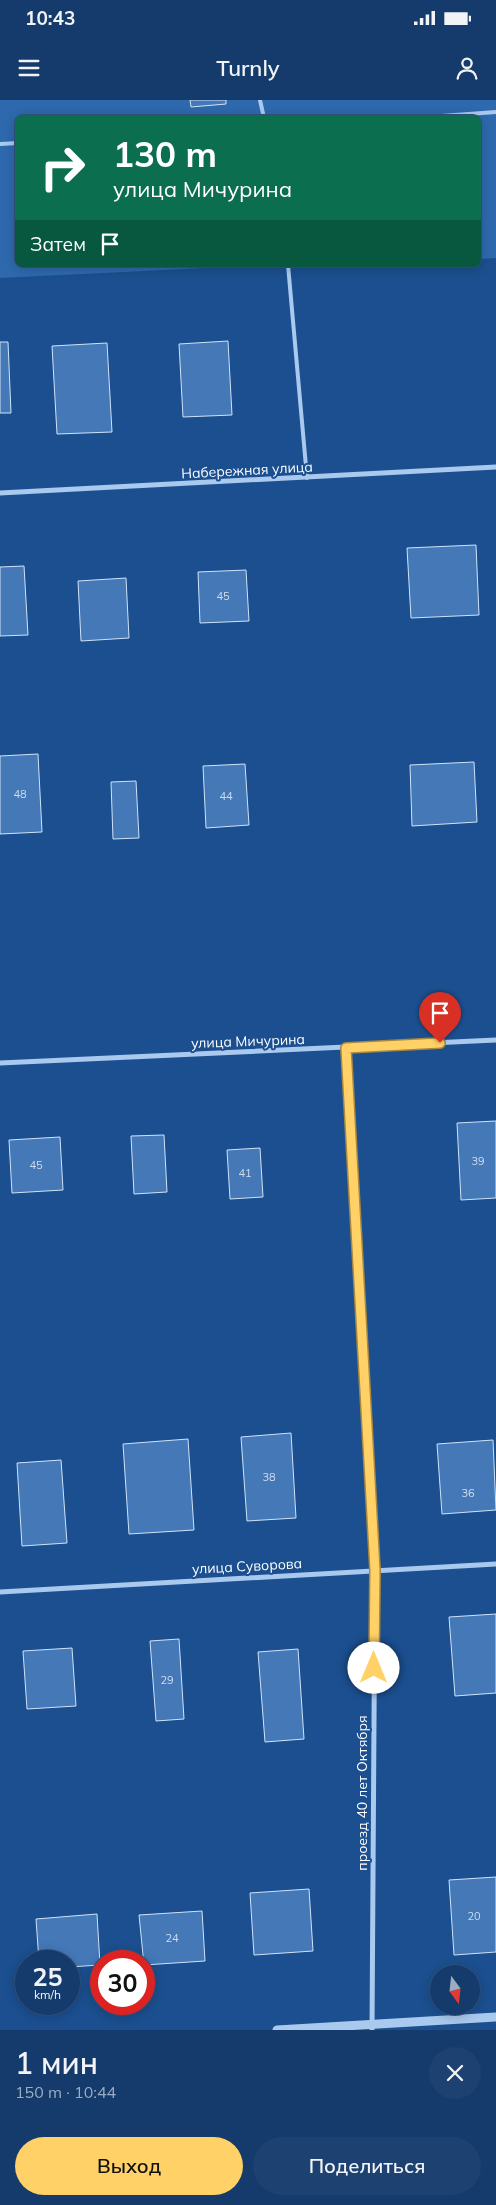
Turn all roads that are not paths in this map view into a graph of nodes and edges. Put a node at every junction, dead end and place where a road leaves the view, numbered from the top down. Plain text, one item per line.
1 (260, 100) edge
2 (496, 112) edge
3 (263, 115) edge
4 (455, 115) edge
5 (15, 143) edge
6 (0, 144) edge
7 (288, 267) edge
8 (496, 467) edge
9 (307, 478) junction
10 (0, 493) edge
11 (496, 1040) edge
12 (346, 1048) junction
13 (0, 1063) edge
14 (496, 1564) edge
15 (375, 1570) junction
16 (0, 1592) edge
17 (496, 2018) edge
18 (372, 2027) edge
19 (277, 2030) edge

1 - 3 lane
2 - 4 lane
5 - 6 lane
7 - 9 lane
8 - 9 street, Набережная улица
9 - 10 street, Набережная улица
11 - 12 street, улица Мичурина
12 - 13 street, улица Мичурина
12 - 15 street, проезд 40 лет Октября
14 - 15 street, улица Суворова
15 - 16 street, улица Суворова
15 - 18 street, проезд 40 лет Октября
17 - 18 street
18 - 19 street

